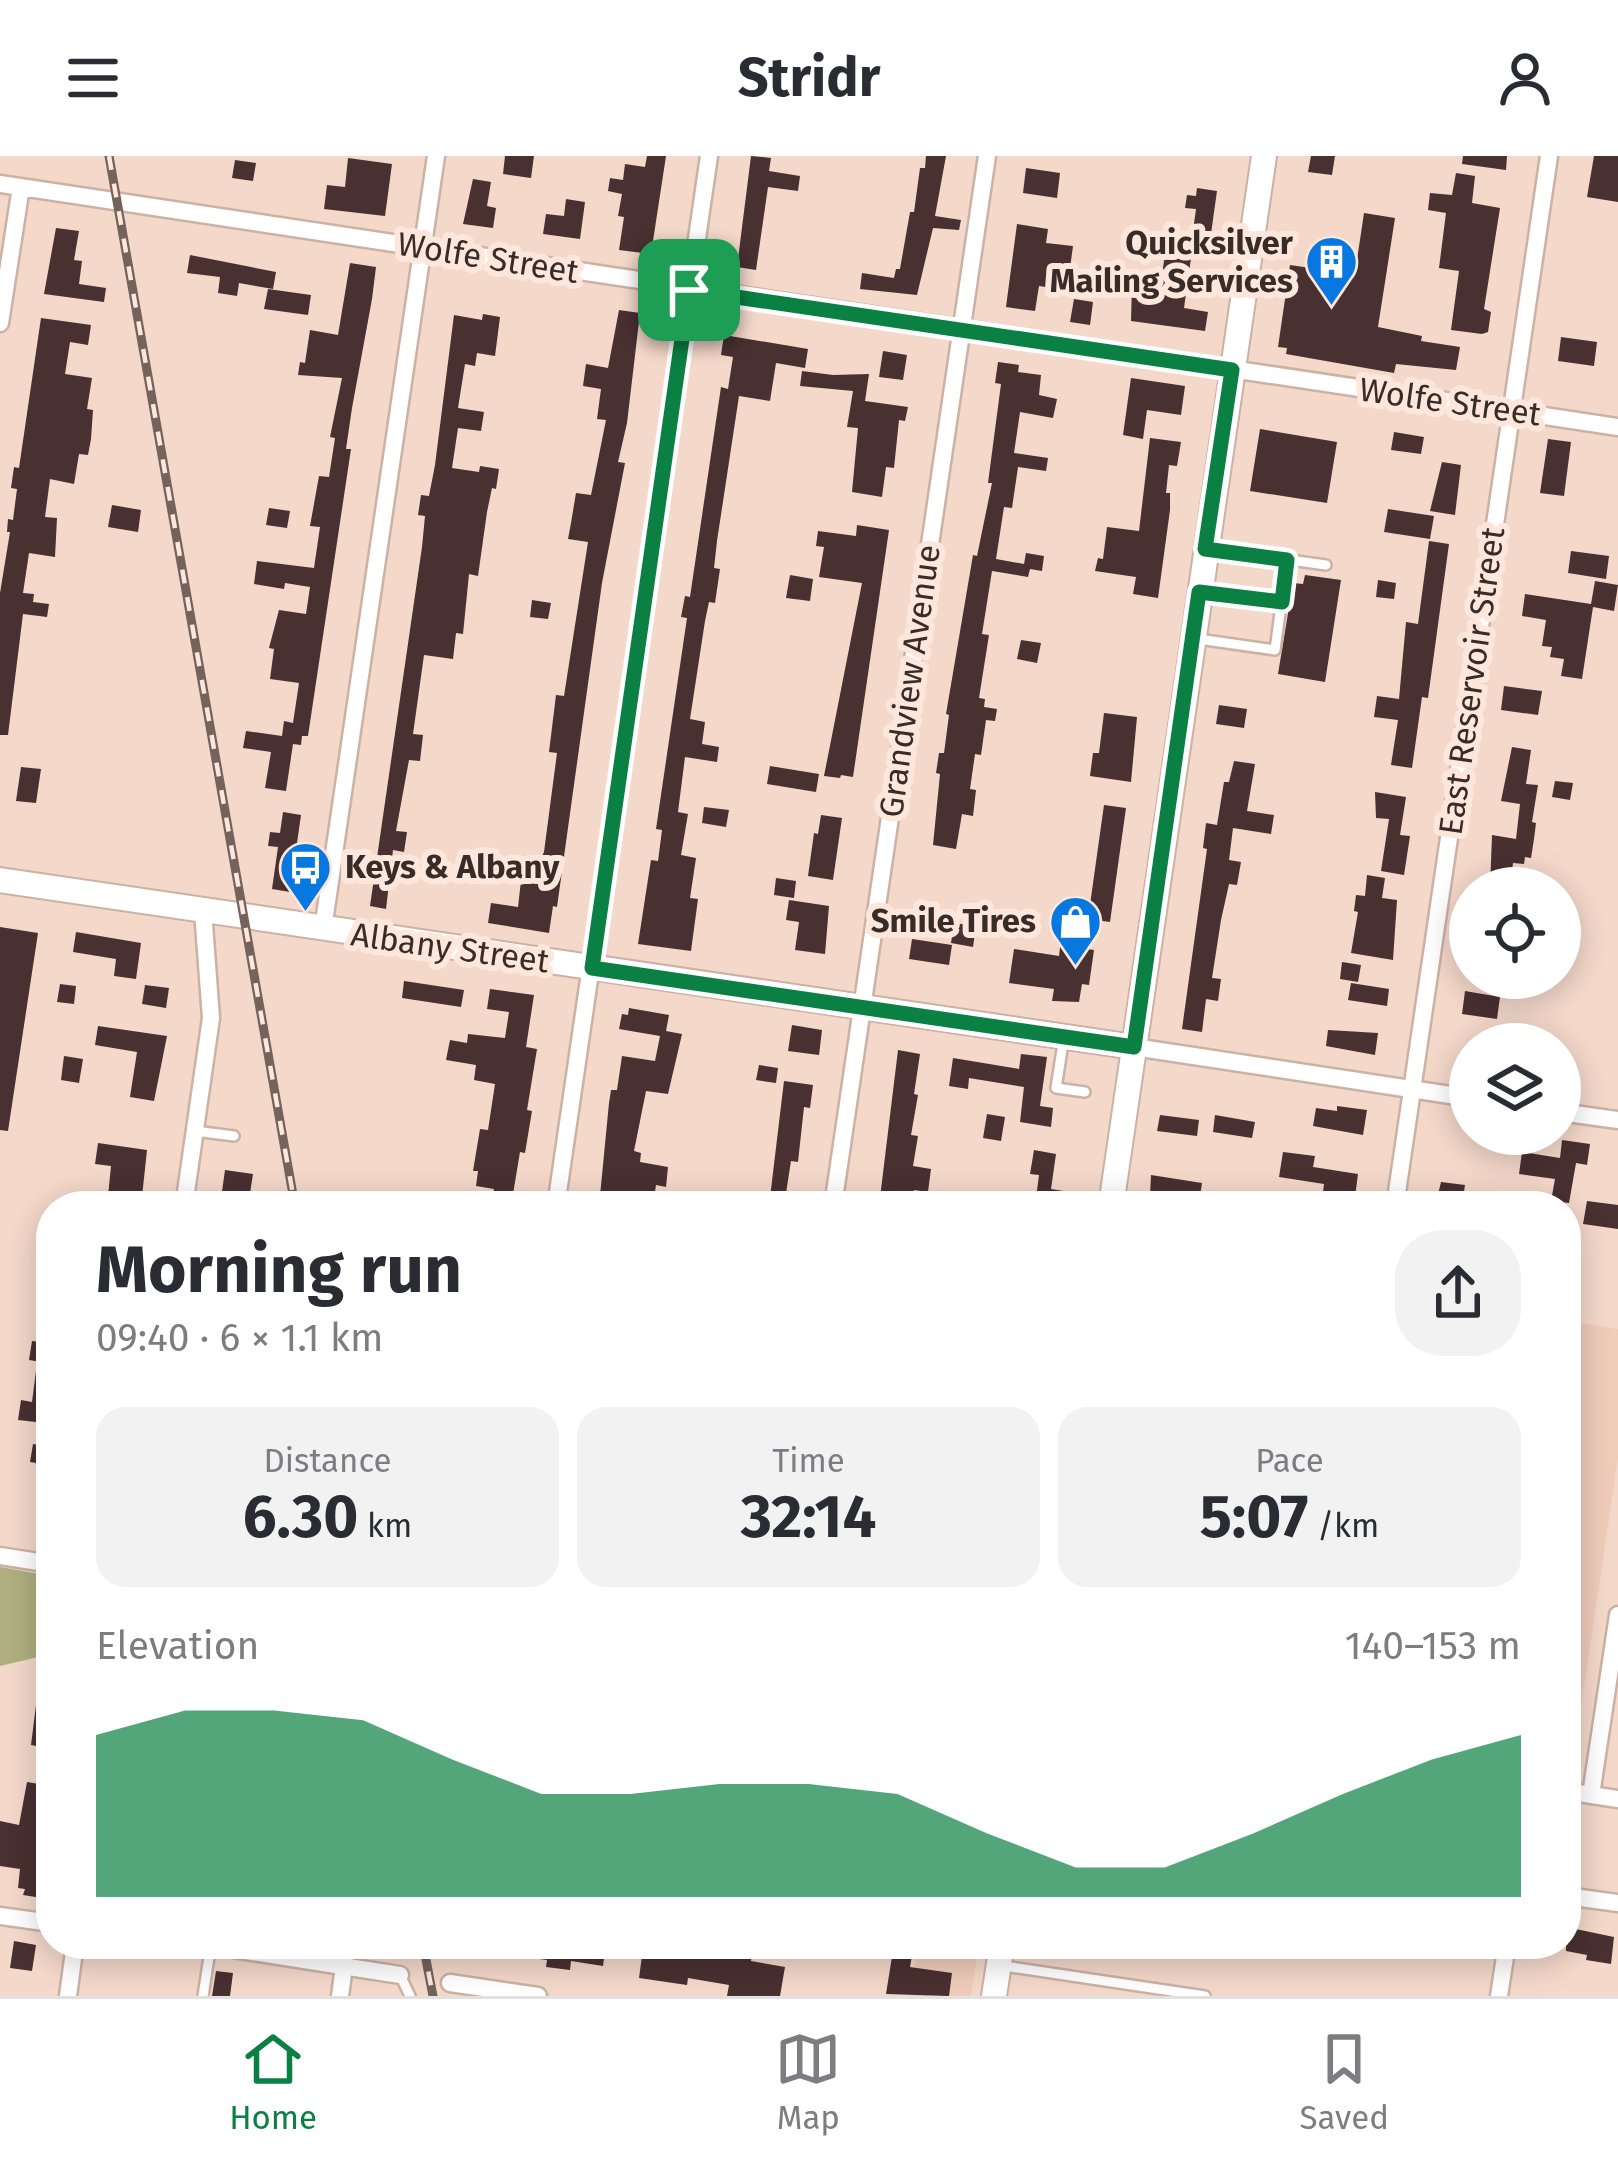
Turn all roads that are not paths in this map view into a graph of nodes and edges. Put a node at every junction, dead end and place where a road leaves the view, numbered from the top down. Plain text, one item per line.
1 (436, 156) edge
2 (709, 156) edge
3 (987, 156) edge
4 (1264, 156) edge
5 (1549, 156) edge
6 (0, 184) edge
7 (21, 187) junction
8 (422, 248) junction
9 (689, 290) junction
10 (0, 323) edge
11 (961, 328) junction
12 (1232, 370) junction
13 (1512, 411) junction
14 (1618, 427) edge
15 (1205, 549) junction
16 (1287, 560) junction
17 (1326, 565) dead end
18 (1199, 592) junction
19 (1282, 602) junction
20 (1192, 638) junction
21 (0, 880) edge
22 (203, 911) junction
23 (323, 929) junction
24 (592, 968) junction
25 (863, 1007) junction
26 (1064, 1037) junction
27 (1134, 1047) junction
28 (1412, 1089) junction
29 (1085, 1092) dead end
30 (1449, 1095) edge
31 (1581, 1115) edge
32 (1618, 1120) edge
33 (195, 1131) junction
34 (234, 1136) dead end
35 (186, 1191) edge
36 (558, 1191) edge
37 (835, 1191) edge
38 (1113, 1191) edge
39 (1397, 1191) edge
40 (0, 1556) edge
41 (36, 1562) edge
42 (1618, 1615) edge
43 (1581, 1793) edge
44 (1592, 1795) junction
45 (1618, 1799) edge
46 (1581, 1898) edge
47 (1618, 1903) edge
48 (0, 1916) edge
49 (36, 1921) edge
50 (73, 1959) edge
51 (209, 1959) edge
52 (296, 1959) edge
53 (345, 1959) edge
54 (999, 1959) edge
55 (1020, 1959) edge
56 (1505, 1959) edge
57 (344, 1967) junction
58 (400, 1976) joint
59 (450, 1990) edge
60 (68, 1996) edge
61 (203, 1996) edge
62 (340, 1996) edge
63 (410, 1996) edge
64 (538, 1996) edge
65 (994, 1996) edge
66 (1205, 1996) edge
67 (1499, 1996) edge

1 - 8 street
2 - 9 street
3 - 11 street, Grandview Avenue
4 - 12 street
5 - 13 street, East Reservoir Street
6 - 7 street, Wolfe Street
7 - 8 street, Wolfe Street
7 - 10 street
8 - 9 street, Wolfe Street
8 - 23 street
9 - 11 street, Wolfe Street
9 - 24 street
11 - 12 street, Wolfe Street
11 - 25 street, Grandview Avenue
12 - 13 street, Wolfe Street
12 - 15 street
13 - 14 street, Wolfe Street
13 - 28 street, East Reservoir Street
15 - 16 lane
15 - 18 street
16 - 17 lane
16 - 19 lane
18 - 19 lane
18 - 20 street
19 - 20 lane
20 - 27 street
21 - 22 street, Albany Street
22 - 23 street, Albany Street
22 - 33 street
23 - 24 street, Albany Street
24 - 25 street, Albany Street
24 - 36 street
25 - 26 street, Albany Street
25 - 37 street, Grandview Avenue
26 - 27 street, Albany Street
26 - 29 lane
27 - 28 street, Albany Street
27 - 38 street
28 - 30 street, Albany Street
28 - 39 street, East Reservoir Street
31 - 32 street
33 - 34 lane
33 - 35 street
40 - 41 street
42 - 44 street
43 - 44 street
44 - 45 street
46 - 47 street
48 - 49 street
50 - 60 street
51 - 61 lane
52 - 57 street
53 - 57 street
54 - 65 street
55 - 66 lane
56 - 67 street
57 - 58 street
57 - 62 street
58 - 63 lane
59 - 64 street

